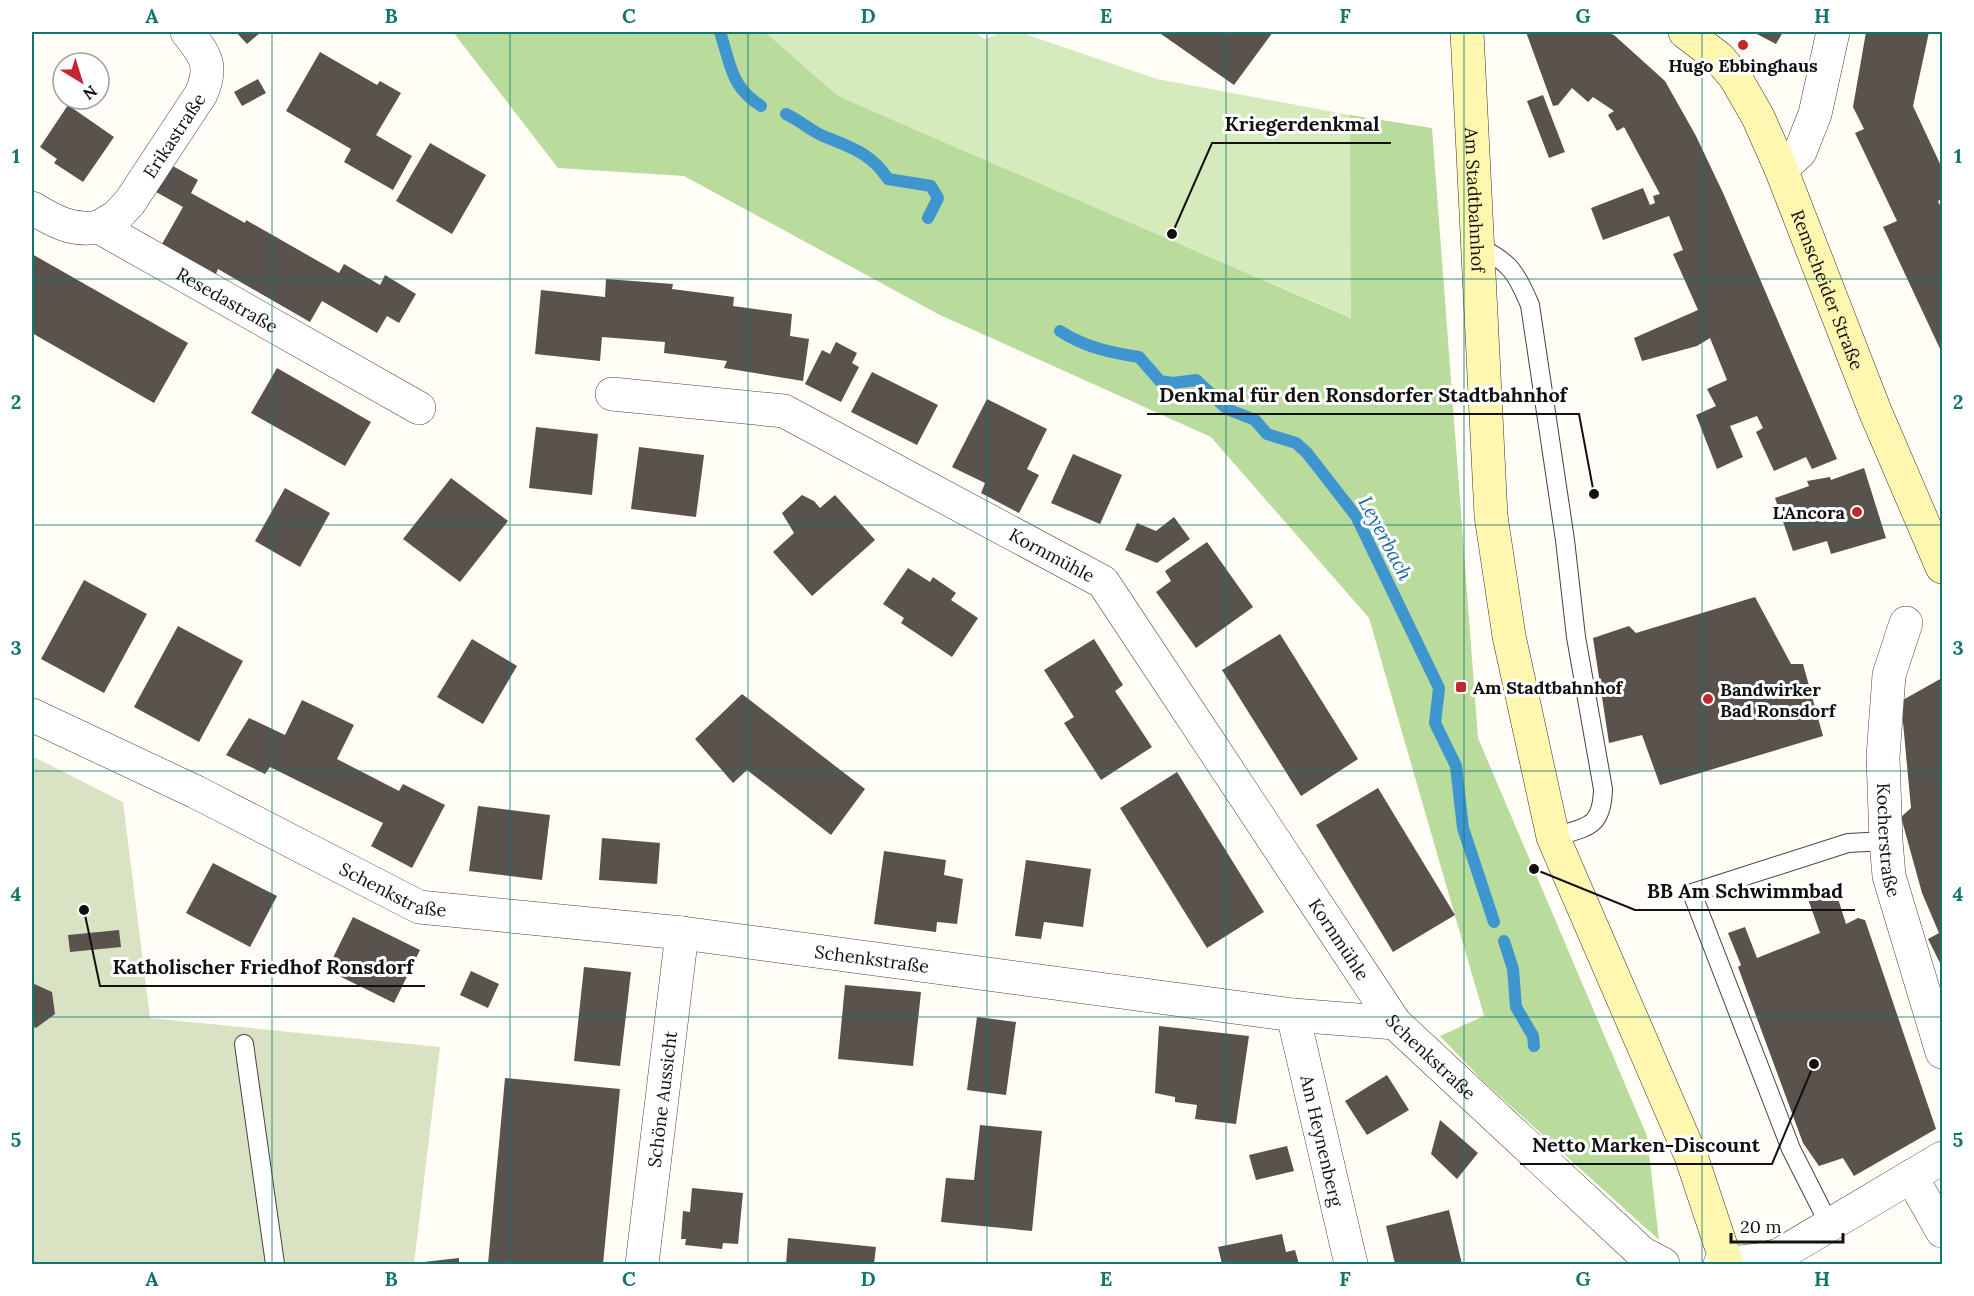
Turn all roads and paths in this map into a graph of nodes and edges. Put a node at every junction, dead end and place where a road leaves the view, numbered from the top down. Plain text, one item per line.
1 (187, 32) edge
2 (1467, 32) edge
3 (1685, 32) edge
4 (1833, 32) edge
5 (1781, 169) junction
6 (32, 208) edge
7 (99, 227) junction
8 (1477, 246) junction
9 (612, 394) dead end
10 (419, 408) dead end
11 (1942, 567) edge
12 (1906, 623) dead end
13 (32, 715) edge
14 (1553, 837) junction
15 (1886, 841) junction
16 (682, 933) junction
17 (1293, 1015) junction
18 (1395, 1023) junction
19 (244, 1044) dead end
20 (1942, 1053) edge
21 (1942, 1158) edge
22 (1911, 1176) junction
23 (1829, 1224) junction
24 (1942, 1231) edge
25 (275, 1264) edge
26 (642, 1264) edge
27 (1351, 1264) edge
28 (1663, 1264) edge
29 (1725, 1264) edge

1 - 7 street, Erikastraße
2 - 8 main road, Am Stadtbahnhof
3 - 5 main road, Remscheider Straße
4 - 5 street
5 - 11 main road, Remscheider Straße
6 - 7 street, Resedastraße
7 - 10 street, Resedastraße
8 - 14 main road, Am Stadtbahnhof
8 - 14 lane
9 - 18 street, Kornmühle
12 - 15 street, Kocherstraße
13 - 16 street, Schenkstraße
14 - 29 main road, Am Stadtbahnhof
15 - 20 street, Kocherstraße
15 - 23 lane
16 - 17 street, Schenkstraße
16 - 26 street, Schöne Aussicht
17 - 18 street, Schenkstraße
17 - 27 street, Am Heynenberg
18 - 28 street, Schenkstraße
19 - 25 lane
21 - 22 street
22 - 23 street
22 - 24 street
23 - 29 street

